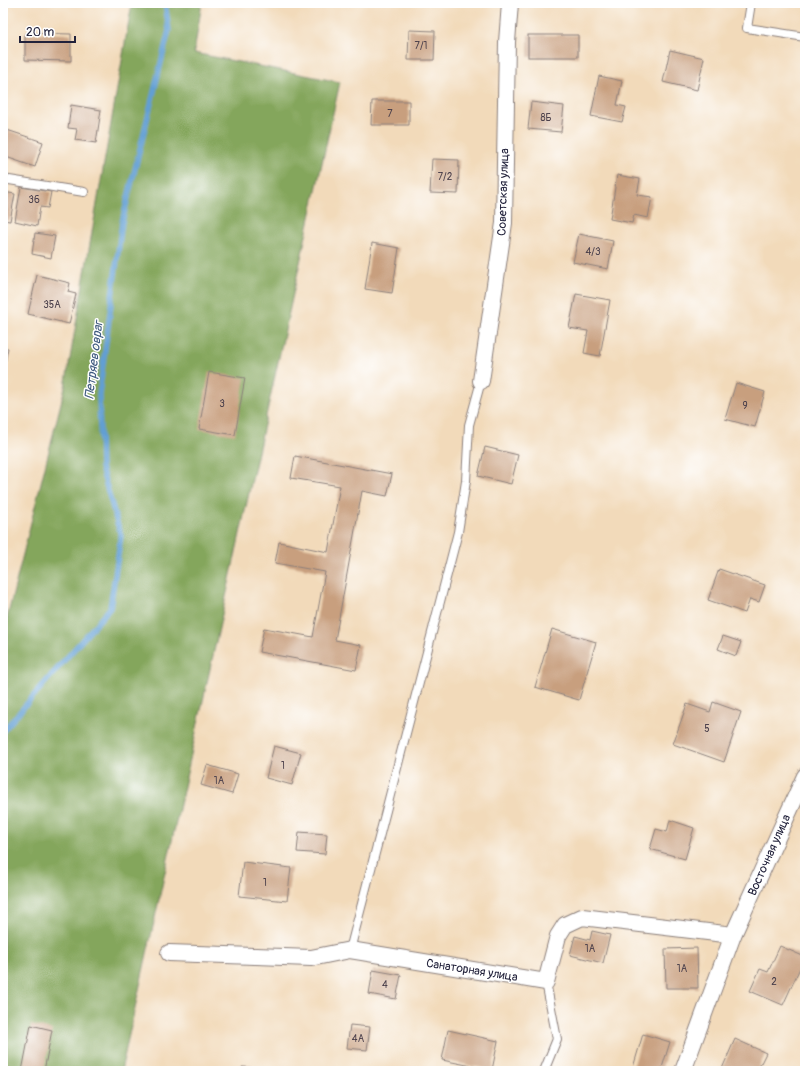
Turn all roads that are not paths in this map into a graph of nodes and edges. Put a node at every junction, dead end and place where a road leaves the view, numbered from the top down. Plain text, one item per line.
1 (510, 3) edge
2 (751, 3) edge
3 (805, 37) edge
4 (3, 179) edge
5 (84, 192) dead end
6 (481, 380) joint
7 (805, 776) edge
8 (733, 935) junction
9 (350, 950) junction
10 (169, 953) dead end
11 (546, 982) junction
12 (544, 1071) edge
13 (683, 1071) edge

1 - 6 street, Советская улица
2 - 3 lane
4 - 5 lane
6 - 9 lane
7 - 8 street, Восточная улица
8 - 11 street
8 - 13 street, Восточная улица
9 - 10 street, Санаторная улица
9 - 11 street, Санаторная улица
11 - 12 lane

